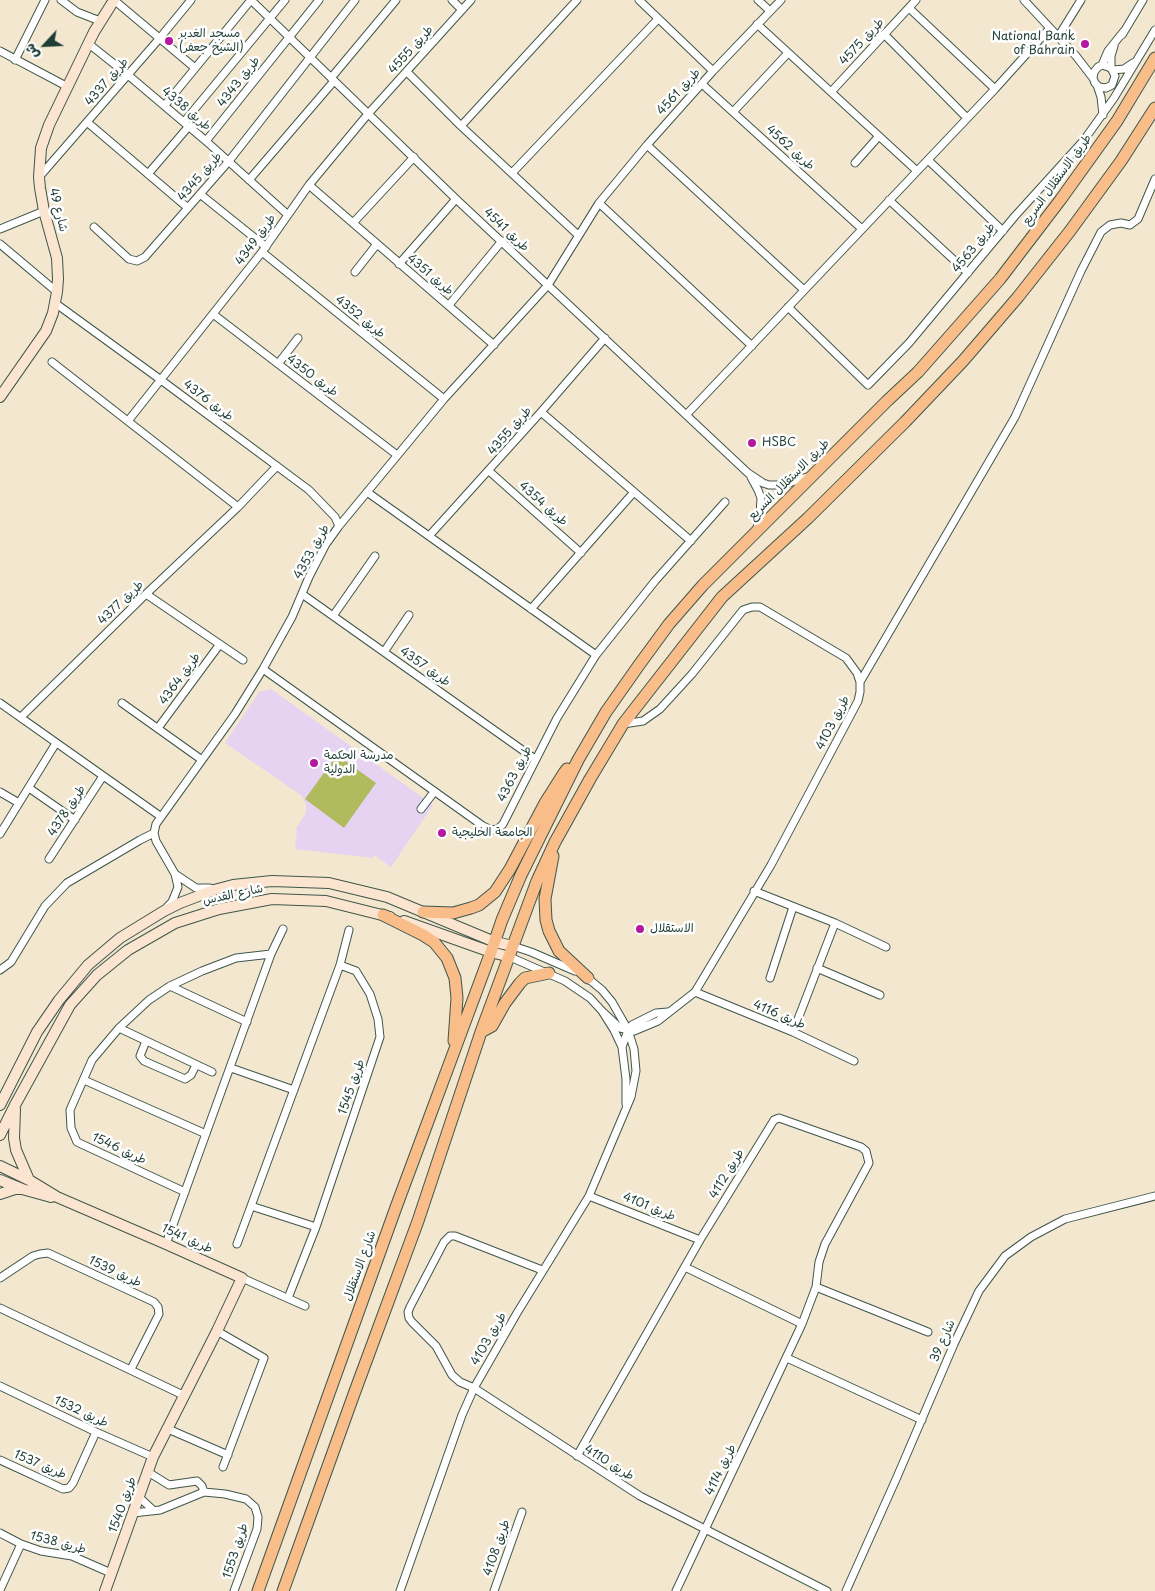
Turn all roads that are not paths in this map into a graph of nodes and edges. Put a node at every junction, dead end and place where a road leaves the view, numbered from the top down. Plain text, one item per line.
1 (45, 0) edge
2 (61, 0) edge
3 (114, 0) edge
4 (191, 0) edge
5 (251, 0) edge
6 (285, 0) edge
7 (319, 0) edge
8 (355, 0) edge
9 (396, 0) edge
10 (452, 0) edge
11 (471, 0) edge
12 (577, 0) edge
13 (639, 0) edge
14 (758, 0) edge
15 (781, 0) edge
16 (916, 0) edge
17 (1024, 0) edge
18 (1081, 0) edge
19 (1143, 0) edge
20 (909, 8) junction
21 (462, 10) junction
22 (770, 11) junction
23 (270, 19) junction
24 (658, 19) junction
25 (100, 21) junction
26 (758, 24) junction
27 (1050, 28) junction
28 (1155, 30) edge
29 (1124, 31) junction
30 (884, 34) junction
31 (288, 37) junction
32 (1058, 37) junction
33 (159, 39) junction
34 (89, 44) junction
35 (0, 51) edge
36 (788, 53) junction
37 (1076, 56) junction
38 (310, 57) junction
39 (1155, 58) edge
40 (15, 60) junction
41 (1137, 60) junction
42 (1100, 66) junction
43 (195, 68) junction
44 (1112, 69) junction
45 (713, 71) junction
46 (407, 72) junction
47 (128, 75) junction
48 (1093, 78) junction
49 (332, 79) junction
50 (702, 84) junction
51 (1097, 85) junction
52 (68, 87) junction
53 (996, 89) junction
54 (831, 92) junction
55 (164, 105) junction
56 (1155, 108) edge
57 (733, 112) junction
58 (368, 114) junction
59 (1103, 115) junction
60 (967, 118) junction
61 (87, 122) junction
62 (187, 124) junction
63 (461, 126) junction
64 (879, 136) junction
65 (206, 141) junction
66 (648, 145) junction
67 (414, 157) junction
68 (928, 160) junction
69 (228, 161) junction
70 (855, 163) dead end
71 (917, 171) junction
72 (512, 173) junction
73 (148, 174) junction
74 (39, 177) junction
75 (1155, 178) edge
76 (249, 180) junction
77 (309, 185) junction
78 (1153, 188) edge
79 (200, 194) junction
80 (456, 199) junction
81 (889, 200) junction
82 (599, 203) junction
83 (188, 208) junction
84 (44, 211) junction
85 (288, 215) junction
86 (353, 223) junction
87 (94, 227) dead end
88 (0, 229) edge
89 (862, 229) junction
90 (1003, 231) junction
91 (578, 235) junction
92 (502, 241) junction
93 (0, 244) edge
94 (378, 244) junction
95 (264, 249) junction
96 (399, 264) junction
97 (356, 272) dead end
98 (968, 273) junction
99 (548, 285) junction
100 (804, 290) junction
101 (57, 292) junction
102 (55, 303) junction
103 (449, 306) junction
104 (788, 307) junction
105 (213, 314) junction
106 (298, 338) dead end
107 (605, 338) junction
108 (494, 345) junction
109 (752, 346) junction
110 (52, 362) dead end
111 (278, 364) junction
112 (162, 380) junction
113 (0, 397) edge
114 (444, 399) junction
115 (541, 412) junction
116 (686, 415) junction
117 (128, 421) junction
118 (397, 455) junction
119 (277, 466) junction
120 (489, 471) junction
121 (748, 472) junction
122 (813, 474) junction
123 (367, 492) junction
124 (634, 492) junction
125 (725, 502) dead end
126 (238, 507) junction
127 (339, 526) junction
128 (756, 532) junction
129 (430, 536) junction
130 (691, 541) junction
131 (581, 553) junction
132 (375, 556) dead end
133 (146, 594) junction
134 (302, 594) junction
135 (531, 609) junction
136 (409, 614) dead end
137 (333, 616) junction
138 (220, 644) junction
139 (384, 652) junction
140 (596, 655) junction
141 (243, 660) dead end
142 (263, 669) junction
143 (860, 682) junction
144 (0, 703) edge
145 (122, 703) dead end
146 (21, 717) junction
147 (622, 724) junction
148 (158, 728) junction
149 (56, 743) junction
150 (535, 759) junction
151 (202, 760) junction
152 (578, 760) junction
153 (103, 776) junction
154 (29, 788) junction
155 (0, 792) edge
156 (434, 792) junction
157 (20, 803) junction
158 (421, 809) dead end
159 (160, 816) junction
160 (75, 820) junction
161 (0, 834) edge
162 (154, 834) junction
163 (555, 842) junction
164 (48, 859) dead end
165 (175, 874) junction
166 (233, 885) junction
167 (754, 891) junction
168 (794, 907) junction
169 (164, 911) junction
170 (424, 912) junction
171 (383, 914) junction
172 (834, 923) junction
173 (283, 929) dead end
174 (348, 930) dead end
175 (493, 947) junction
176 (886, 947) dead end
177 (512, 952) junction
178 (271, 954) junction
179 (340, 965) junction
180 (817, 968) junction
181 (0, 970) edge
182 (549, 973) junction
183 (588, 978) junction
184 (770, 978) dead end
185 (170, 986) junction
186 (695, 992) junction
187 (880, 995) dead end
188 (602, 1011) junction
189 (246, 1022) junction
190 (119, 1028) junction
191 (628, 1030) junction
192 (481, 1032) junction
193 (793, 1032) junction
194 (146, 1041) junction
195 (622, 1047) junction
196 (454, 1052) junction
197 (854, 1061) dead end
198 (196, 1064) junction
199 (231, 1068) junction
200 (212, 1072) dead end
201 (84, 1080) junction
202 (294, 1090) junction
203 (3, 1095) edge
204 (0, 1105) edge
205 (15, 1105) junction
206 (626, 1111) junction
207 (206, 1134) junction
208 (0, 1135) edge
209 (0, 1166) edge
210 (0, 1180) edge
211 (30, 1180) junction
212 (22, 1189) junction
213 (185, 1192) junction
214 (0, 1194) edge
215 (589, 1196) junction
216 (1155, 1196) edge
217 (57, 1197) junction
218 (251, 1206) junction
219 (316, 1228) junction
220 (700, 1240) junction
221 (166, 1244) junction
222 (237, 1244) dead end
223 (685, 1267) junction
224 (542, 1270) junction
225 (0, 1278) edge
226 (242, 1278) junction
227 (816, 1287) junction
228 (288, 1298) junction
229 (305, 1306) dead end
230 (0, 1308) edge
231 (802, 1324) junction
232 (217, 1331) junction
233 (928, 1332) dead end
234 (787, 1358) junction
235 (131, 1369) junction
236 (0, 1386) edge
237 (474, 1388) junction
238 (183, 1395) junction
239 (922, 1420) junction
240 (168, 1429) junction
241 (96, 1432) junction
242 (228, 1455) junction
243 (577, 1456) junction
244 (153, 1457) junction
245 (0, 1460) edge
246 (223, 1467) dead end
247 (148, 1472) junction
248 (204, 1492) junction
249 (139, 1497) junction
250 (153, 1510) junction
251 (522, 1512) dead end
252 (133, 1513) junction
253 (705, 1529) junction
254 (0, 1533) edge
255 (21, 1544) junction
256 (111, 1573) junction
257 (0, 1590) edge
258 (106, 1590) edge
259 (234, 1591) edge
260 (258, 1591) edge
261 (283, 1591) edge
262 (400, 1591) edge
263 (494, 1591) edge
264 (676, 1591) edge
265 (827, 1591) edge
266 (846, 1591) edge

1 - 40 street
2 - 25 street
3 - 25 main road, شارع 49
3 - 33 street
4 - 33 street, طريق 4337
5 - 23 street, طريق 4541
5 - 43 street
6 - 23 street, طريق 4343
7 - 31 street, طريق 4343
8 - 38 street, طريق 4345
9 - 49 street
10 - 21 street
11 - 21 street, طريق 4555
12 - 63 street
13 - 24 street
14 - 22 street
15 - 22 street, طريق 4561
16 - 20 street, طريق 4575
17 - 27 street
18 - 32 street
19 - 29 street
20 - 30 street, طريق 4575
20 - 53 street
21 - 46 street, طريق 4555
22 - 26 street, طريق 4561
23 - 31 street, طريق 4541
23 - 62 street, طريق 4343
24 - 45 street
24 - 72 street
25 - 34 main road, شارع 49
26 - 36 street
26 - 45 street, طريق 4561
27 - 32 street
27 - 53 street
28 - 41 street, طريق 4563
29 - 42 street
29 - 44 street
30 - 54 street, طريق 4575
30 - 60 street
31 - 38 street, طريق 4541
31 - 65 street, طريق 4343
32 - 37 street
33 - 43 street
33 - 47 street, طريق 4337
34 - 47 street, طريق 4338
34 - 52 main road, شارع 49
35 - 40 street
36 - 54 street
36 - 57 street
37 - 42 street
37 - 48 street
38 - 49 street, طريق 4541
38 - 69 street, طريق 4345
39 - 122 main road, طريق الاستقلال السريع
40 - 52 street
41 - 44 street
41 - 59 street, طريق 4563
42 - 44 street
42 - 48 street
43 - 55 street
44 - 51 street
45 - 50 street, طريق 4561
46 - 58 street, طريق 4555
46 - 63 street
47 - 55 street, طريق 4338
47 - 61 street, طريق 4337
48 - 51 street
49 - 58 street, طريق 4541
49 - 76 street
50 - 57 street, طريق 4562
50 - 66 street, طريق 4561
51 - 59 street
52 - 74 main road, شارع 49
53 - 60 street
54 - 64 street
55 - 62 street, طريق 4338
56 - 147 main road
57 - 89 street, طريق 4562
58 - 67 street, طريق 4541
58 - 77 street, طريق 4349
59 - 90 street, طريق 4563
60 - 68 street
61 - 73 street
61 - 74 street, طريق 4337
62 - 65 street, طريق 4338
62 - 73 street, طريق 4343
63 - 72 street
64 - 70 street
64 - 71 street
65 - 69 street, طريق 4338
66 - 82 street, طريق 4561
66 - 100 street
67 - 80 street, طريق 4541
67 - 86 street
68 - 71 street
68 - 90 street
69 - 76 street, طريق 4338
69 - 79 street, طريق 4345
71 - 81 street
72 - 91 street
73 - 83 street
74 - 84 main road, شارع 49
75 - 78 street, طريق 4103
76 - 85 street, طريق 4338
77 - 85 street, طريق 4349
77 - 86 street, طريق 4351
78 - 143 street, طريق 4103
79 - 83 street, طريق 4345
79 - 95 street, طريق 4352
80 - 92 street, طريق 4541
80 - 96 street
81 - 89 street
81 - 98 street
82 - 91 street, طريق 4561
82 - 109 street
83 - 87 street, طريق 4345
84 - 88 street
84 - 101 main road, شارع 49
85 - 95 street, طريق 4349
86 - 94 street, طريق 4351
89 - 100 street
90 - 98 street, طريق 4563
91 - 99 street, طريق 4561
92 - 99 street, طريق 4541
92 - 103 street
93 - 101 street
94 - 96 street, طريق 4351
94 - 97 street
95 - 105 street, طريق 4349
95 - 114 street, طريق 4352
96 - 103 street, طريق 4351
98 - 104 street, طريق 4563
99 - 107 street, طريق 4541
99 - 108 street, طريق 4353
100 - 104 street
101 - 102 main road, شارع 49
102 - 112 street, طريق 4376
102 - 113 main road, شارع 49
103 - 108 street, طريق 4351
104 - 109 street
105 - 111 street, طريق 4350
105 - 112 street, طريق 4349
106 - 111 street
107 - 115 street, طريق 4355
107 - 116 street, طريق 4541
108 - 114 street, طريق 4353
109 - 116 street
110 - 117 street
111 - 118 street, طريق 4350
112 - 117 street, طريق 4349
112 - 119 street, طريق 4376
114 - 118 street, طريق 4353
115 - 120 street, طريق 4355
115 - 124 street
116 - 121 street, طريق 4541
117 - 126 street
118 - 123 street, طريق 4353
119 - 126 street, طريق 4377
119 - 127 street, طريق 4376
120 - 129 street, طريق 4355
120 - 131 street, طريق 4354
121 - 122 street
121 - 128 street
122 - 128 main road, طريق الاستقلال السريع
123 - 127 street, طريق 4353
123 - 129 street
124 - 130 street
124 - 131 street
125 - 130 street, طريق 4363
126 - 133 street, طريق 4377
127 - 134 street, طريق 4353
128 - 152 main road, طريق الاستقلال السريع
129 - 135 street
130 - 140 street, طريق 4363
131 - 135 street
132 - 137 street
133 - 138 street
133 - 146 street, طريق 4377
134 - 137 street, طريق 4357
134 - 142 street, طريق 4353
135 - 140 street
136 - 139 street
137 - 139 street, طريق 4357
138 - 141 street
138 - 148 street, طريق 4364
139 - 150 street, طريق 4357
140 - 150 street, طريق 4363
142 - 151 street, طريق 4353
142 - 156 street, طريق 4363
143 - 147 street
143 - 167 street, طريق 4103
144 - 146 street
145 - 148 street
146 - 149 street
147 - 163 main road
148 - 151 street
149 - 153 street
149 - 154 street
150 - 156 street, طريق 4363
151 - 159 street, طريق 4353
152 - 170 main road
152 - 175 main road, طريق الاستقلال السريع
153 - 159 street
153 - 160 street, طريق 4378
154 - 157 street
154 - 160 street
155 - 157 street
156 - 158 street
157 - 161 street
159 - 162 street, طريق 4353
160 - 164 street, طريق 4378
162 - 165 street
162 - 181 street
163 - 177 main road
163 - 183 main road
165 - 166 street
165 - 169 street
166 - 169 main road, شارع القدس
166 - 170 main road, شارع القدس
167 - 168 street
167 - 186 street, طريق 4103
168 - 172 street
168 - 184 street
169 - 203 main road, شارع القدس
170 - 175 main road, شارع القدس
171 - 175 main road, شارع القدس
171 - 196 main road
171 - 205 main road, شارع القدس
172 - 176 street
172 - 180 street
173 - 178 street
174 - 179 street
175 - 177 main road, شارع القدس
175 - 196 main road, شارع الاستقلال
177 - 182 street, طريق 4103
177 - 183 street, طريق 4103
177 - 192 main road
178 - 185 street, طريق 1546
178 - 189 street
179 - 202 street
179 - 219 street, طريق 1545
180 - 187 street
180 - 193 street
182 - 188 street, طريق 4103
182 - 192 main road
183 - 191 street, طريق 4103
185 - 189 street
185 - 190 street, طريق 1546
186 - 191 street, طريق 4103
186 - 193 street, طريق 4116
188 - 191 street
188 - 195 street, طريق 4103
189 - 199 street
190 - 194 street
190 - 201 street, طريق 1546
191 - 195 street, طريق 4103
191 - 206 street, طريق 4103
192 - 261 main road
193 - 197 street, طريق 4116
194 - 198 street
194 - 198 street
195 - 206 street, طريق 4103
196 - 260 main road, شارع الاستقلال
198 - 200 street
199 - 202 street
199 - 207 street
201 - 207 street
201 - 213 street, طريق 1546
202 - 218 street
203 - 204 main road, شارع القدس
205 - 208 main road, شارع القدس
205 - 211 main road
206 - 215 street, طريق 4103
207 - 213 street
209 - 211 main road, طريق 1541
210 - 212 main road, طريق 1541
211 - 217 main road, طريق 1541
212 - 214 main road
212 - 217 main road, طريق 1541
213 - 221 street
215 - 220 street, طريق 4101
215 - 224 street, طريق 4103
216 - 239 street, شارع 39
217 - 221 main road, طريق 1541
218 - 219 street
218 - 222 street
219 - 228 street, طريق 1545
220 - 223 street, طريق 4112
220 - 227 street, طريق 4112
221 - 226 main road, طريق 1541
223 - 231 street
223 - 243 street, طريق 4112
224 - 237 street, طريق 4103
224 - 237 street, طريق 4110
225 - 235 street, طريق 1539
226 - 228 street, طريق 1541
226 - 232 main road, طريق 1540
227 - 231 street, طريق 4114
227 - 233 street
228 - 229 street, طريق 1541
230 - 235 street
231 - 234 street, طريق 4114
232 - 238 main road, طريق 1540
232 - 242 street
234 - 239 street
234 - 253 street, طريق 4114
235 - 238 street
236 - 241 street, طريق 1532
237 - 243 street, طريق 4110
237 - 262 street, طريق 4103
238 - 240 main road, طريق 1540
239 - 266 street, شارع 39
240 - 242 street
240 - 244 main road, طريق 1540
241 - 244 street, طريق 1532
241 - 245 street, طريق 1537
242 - 246 street
243 - 253 street, طريق 4110
244 - 247 main road, طريق 1540
247 - 248 street
247 - 249 main road, طريق 1540
248 - 250 street, طريق 1553
248 - 259 street, طريق 1553
249 - 250 street
249 - 252 main road, طريق 1540
250 - 252 street, طريق 1553
251 - 263 street, طريق 4108
252 - 256 main road, طريق 1540
253 - 264 street, طريق 4114
253 - 265 street, طريق 4110
254 - 255 street, طريق 1538
255 - 256 street, طريق 1538
255 - 257 street
256 - 258 main road, طريق 1540

